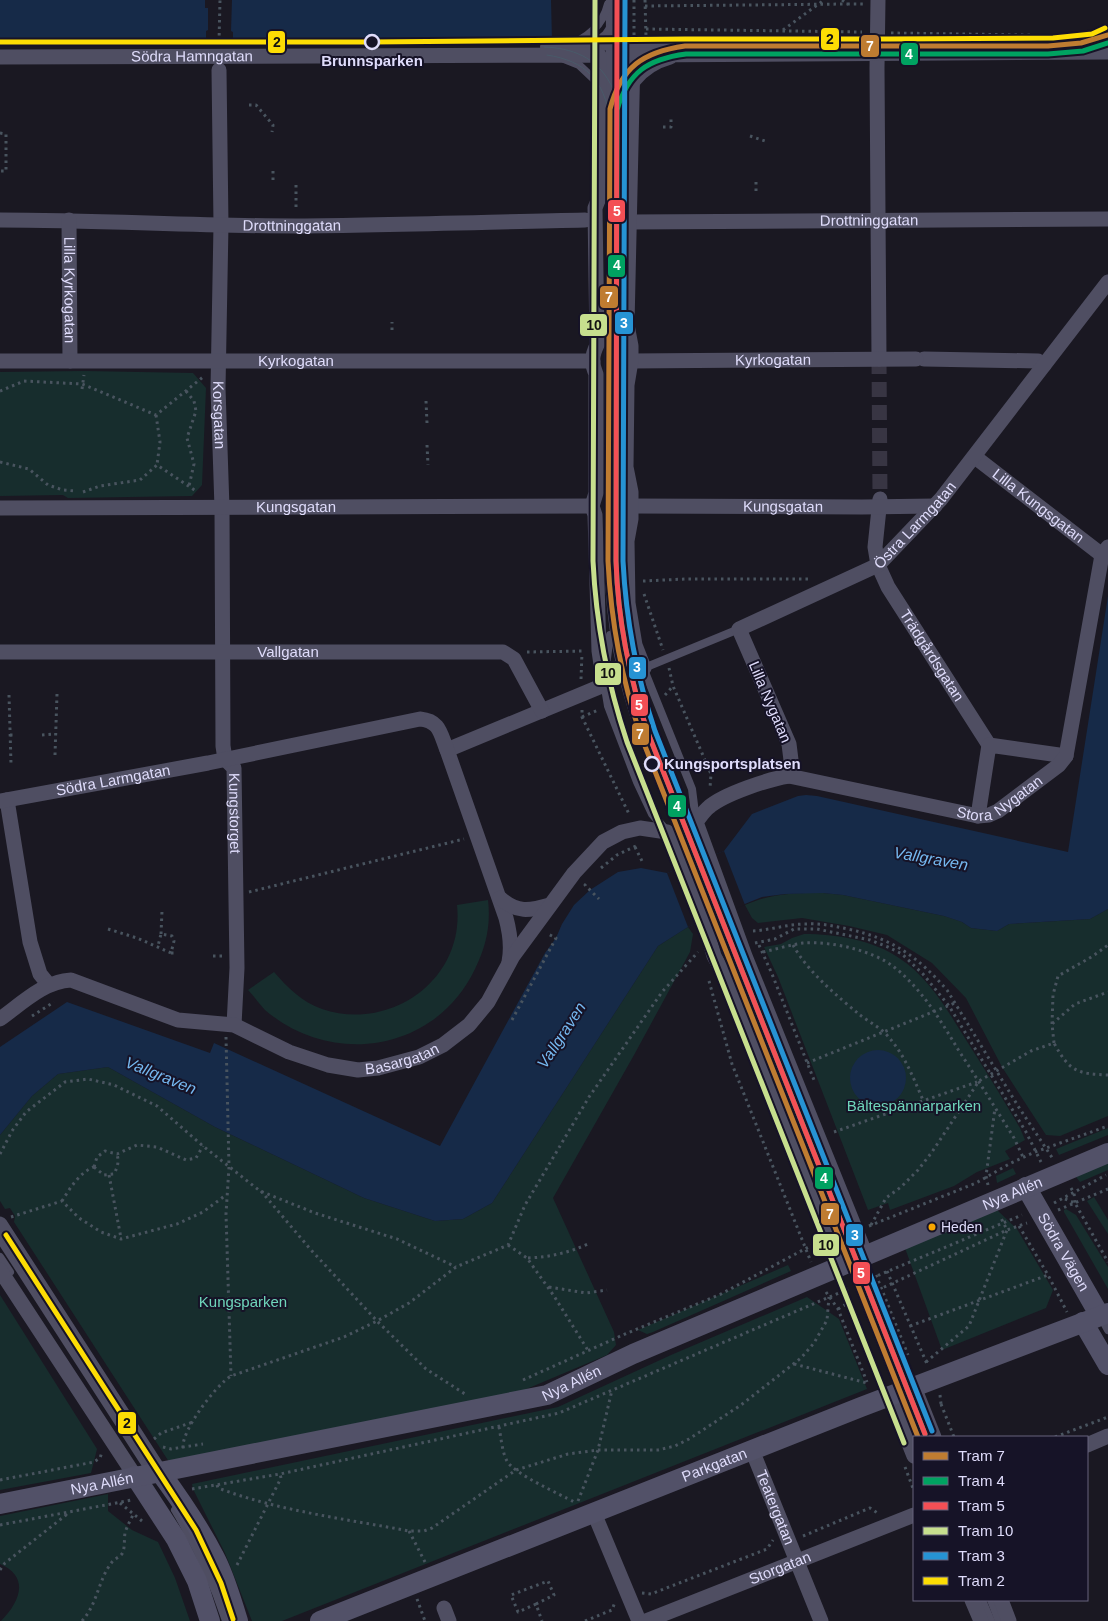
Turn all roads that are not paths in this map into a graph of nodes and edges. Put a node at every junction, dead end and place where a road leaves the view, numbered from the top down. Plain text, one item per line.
1 (610, 0) edge
2 (619, 0) edge
3 (878, 1) edge
4 (610, 28) junction
5 (1108, 35) edge
6 (0, 49) edge
7 (545, 51) junction
8 (1108, 52) edge
9 (686, 54) junction
10 (877, 56) junction
11 (0, 57) edge
12 (607, 57) junction
13 (219, 70) dead end
14 (633, 80) junction
15 (614, 120) junction
16 (1108, 219) edge
17 (0, 220) edge
18 (69, 220) junction
19 (590, 220) junction
20 (878, 221) junction
21 (630, 222) junction
22 (221, 225) junction
23 (1106, 289) edge
24 (879, 359) junction
25 (0, 361) edge
26 (70, 361) junction
27 (219, 361) junction
28 (592, 361) junction
29 (631, 361) junction
30 (1044, 365) junction
31 (975, 456) junction
32 (880, 502) junction
33 (592, 506) junction
34 (631, 506) junction
35 (935, 506) junction
36 (0, 508) edge
37 (222, 508) junction
38 (1105, 551) edge
39 (878, 565) junction
40 (612, 626) junction
41 (620, 626) junction
42 (739, 629) junction
43 (0, 652) edge
44 (223, 653) junction
45 (632, 673) junction
46 (604, 685) junction
47 (542, 711) junction
48 (990, 745) junction
49 (447, 750) junction
50 (1066, 756) junction
51 (226, 759) junction
52 (789, 776) junction
53 (4, 800) edge
54 (978, 816) junction
55 (696, 822) junction
56 (667, 832) junction
57 (696, 862) junction
58 (500, 898) junction
59 (550, 905) junction
60 (717, 916) junction
61 (509, 963) junction
62 (49, 985) junction
63 (0, 1019) edge
64 (234, 1025) junction
65 (1108, 1153) edge
66 (1026, 1187) junction
67 (4, 1221) edge
68 (0, 1239) edge
69 (0, 1257) edge
70 (853, 1261) junction
71 (0, 1270) edge
72 (1097, 1321) edge
73 (1108, 1365) edge
74 (899, 1393) junction
75 (918, 1436) edge
76 (925, 1436) edge
77 (933, 1436) edge
78 (1108, 1436) edge
79 (1088, 1445) edge
80 (752, 1450) junction
81 (913, 1452) edge
82 (150, 1477) junction
83 (0, 1504) edge
84 (172, 1504) dead end
85 (586, 1508) junction
86 (913, 1514) edge
87 (797, 1561) junction
88 (972, 1601) edge
89 (982, 1601) edge
90 (991, 1601) edge
91 (1001, 1601) edge
92 (210, 1621) edge
93 (218, 1621) edge
94 (226, 1621) edge
95 (238, 1621) edge
96 (320, 1621) edge
97 (639, 1621) edge
98 (646, 1621) edge
99 (821, 1621) edge
100 (981, 1621) edge
101 (991, 1621) edge
102 (999, 1621) edge
103 (1009, 1621) edge

1 - 4 lane
1 - 7 lane
2 - 4 lane
2 - 12 lane
3 - 10 street
4 - 12 lane
4 - 12 lane
5 - 10 lane
6 - 7 street, Södra Hamngatan
7 - 11 street, Södra Hamngatan
7 - 12 street, Södra Hamngatan
7 - 12 lane
8 - 10 street, Södra Hamngatan
9 - 10 street, Södra Hamngatan
9 - 12 street, Södra Hamngatan
9 - 14 street, Södra Hamngatan
10 - 12 lane
10 - 20 street
12 - 14 street
12 - 15 lane
12 - 15 lane
12 - 15 lane
12 - 19 street
13 - 22 street, Korsgatan
14 - 15 street, Södra Hamngatan
14 - 21 street
15 - 40 lane
15 - 41 lane
16 - 20 street, Drottninggatan
17 - 18 street, Drottninggatan
18 - 22 street, Drottninggatan
18 - 26 street, Lilla Kyrkogatan
19 - 22 street, Drottninggatan
19 - 28 street
20 - 21 street, Drottninggatan
20 - 24 street
21 - 29 street
22 - 27 street, Korsgatan
23 - 30 street, Östra Larmgatan
24 - 29 street, Kyrkogatan
24 - 30 street, Kyrkogatan
25 - 26 street, Kyrkogatan
26 - 27 street, Kyrkogatan
27 - 28 street, Kyrkogatan
27 - 37 street, Korsgatan
28 - 33 street
29 - 34 street
30 - 31 street, Östra Larmgatan
31 - 35 street, Östra Larmgatan
31 - 38 street, Lilla Kungsgatan
32 - 34 street, Kungsgatan
32 - 35 street, Kungsgatan
32 - 39 street
33 - 37 street, Kungsgatan
33 - 46 street
34 - 45 street
35 - 39 street, Östra Larmgatan
36 - 37 street, Kungsgatan
37 - 44 street, Korsgatan
38 - 50 street
39 - 42 street, Östra Larmgatan
39 - 48 street, Trädgårdsgatan
40 - 45 lane
40 - 46 lane
41 - 45 lane
41 - 45 lane
42 - 45 lane, Östra Larmgatan
42 - 52 street, Lilla Nygatan
43 - 44 street, Vallgatan
44 - 47 street, Vallgatan
44 - 51 street, Korsgatan
45 - 55 lane
45 - 57 lane
45 - 57 lane
46 - 47 street
46 - 56 lane
47 - 49 street
48 - 50 street
48 - 54 street
49 - 51 street, Kungstorget
49 - 58 street, Kungstorget
50 - 54 street, Stora Nygatan
51 - 53 street, Södra Larmgatan
51 - 64 street, Kungstorget
52 - 54 street, Stora Nygatan
52 - 55 street, Stora Nygatan
53 - 62 street
55 - 57 street
56 - 57 street
56 - 59 street, Basargatan
57 - 60 street
57 - 60 street
58 - 59 street
58 - 61 street, Kungstorget
59 - 61 street, Basargatan
60 - 70 lane
60 - 70 street
60 - 70 street
61 - 64 street, Basargatan
62 - 63 street
62 - 64 street, Basargatan
65 - 66 main road, Nya Allén
66 - 70 main road, Nya Allén
66 - 72 main road, Södra Vägen
67 - 82 street
68 - 82 lane
69 - 82 lane
70 - 74 lane
70 - 82 main road, Nya Allén
71 - 82 street
72 - 73 main road, Södra Vägen
72 - 74 main road, Parkgatan
74 - 75 lane
74 - 76 lane
74 - 77 street
74 - 80 main road, Parkgatan
74 - 81 street
78 - 79 street
80 - 85 main road, Parkgatan
80 - 87 street, Teatergatan
82 - 83 main road, Nya Allén
82 - 92 main road
82 - 93 lane
82 - 95 main road
84 - 94 lane
85 - 96 main road, Parkgatan
85 - 97 street
86 - 87 street, Storgatan
87 - 98 street, Storgatan
87 - 99 street, Teatergatan
88 - 100 street
89 - 101 lane
90 - 102 lane
91 - 103 street

